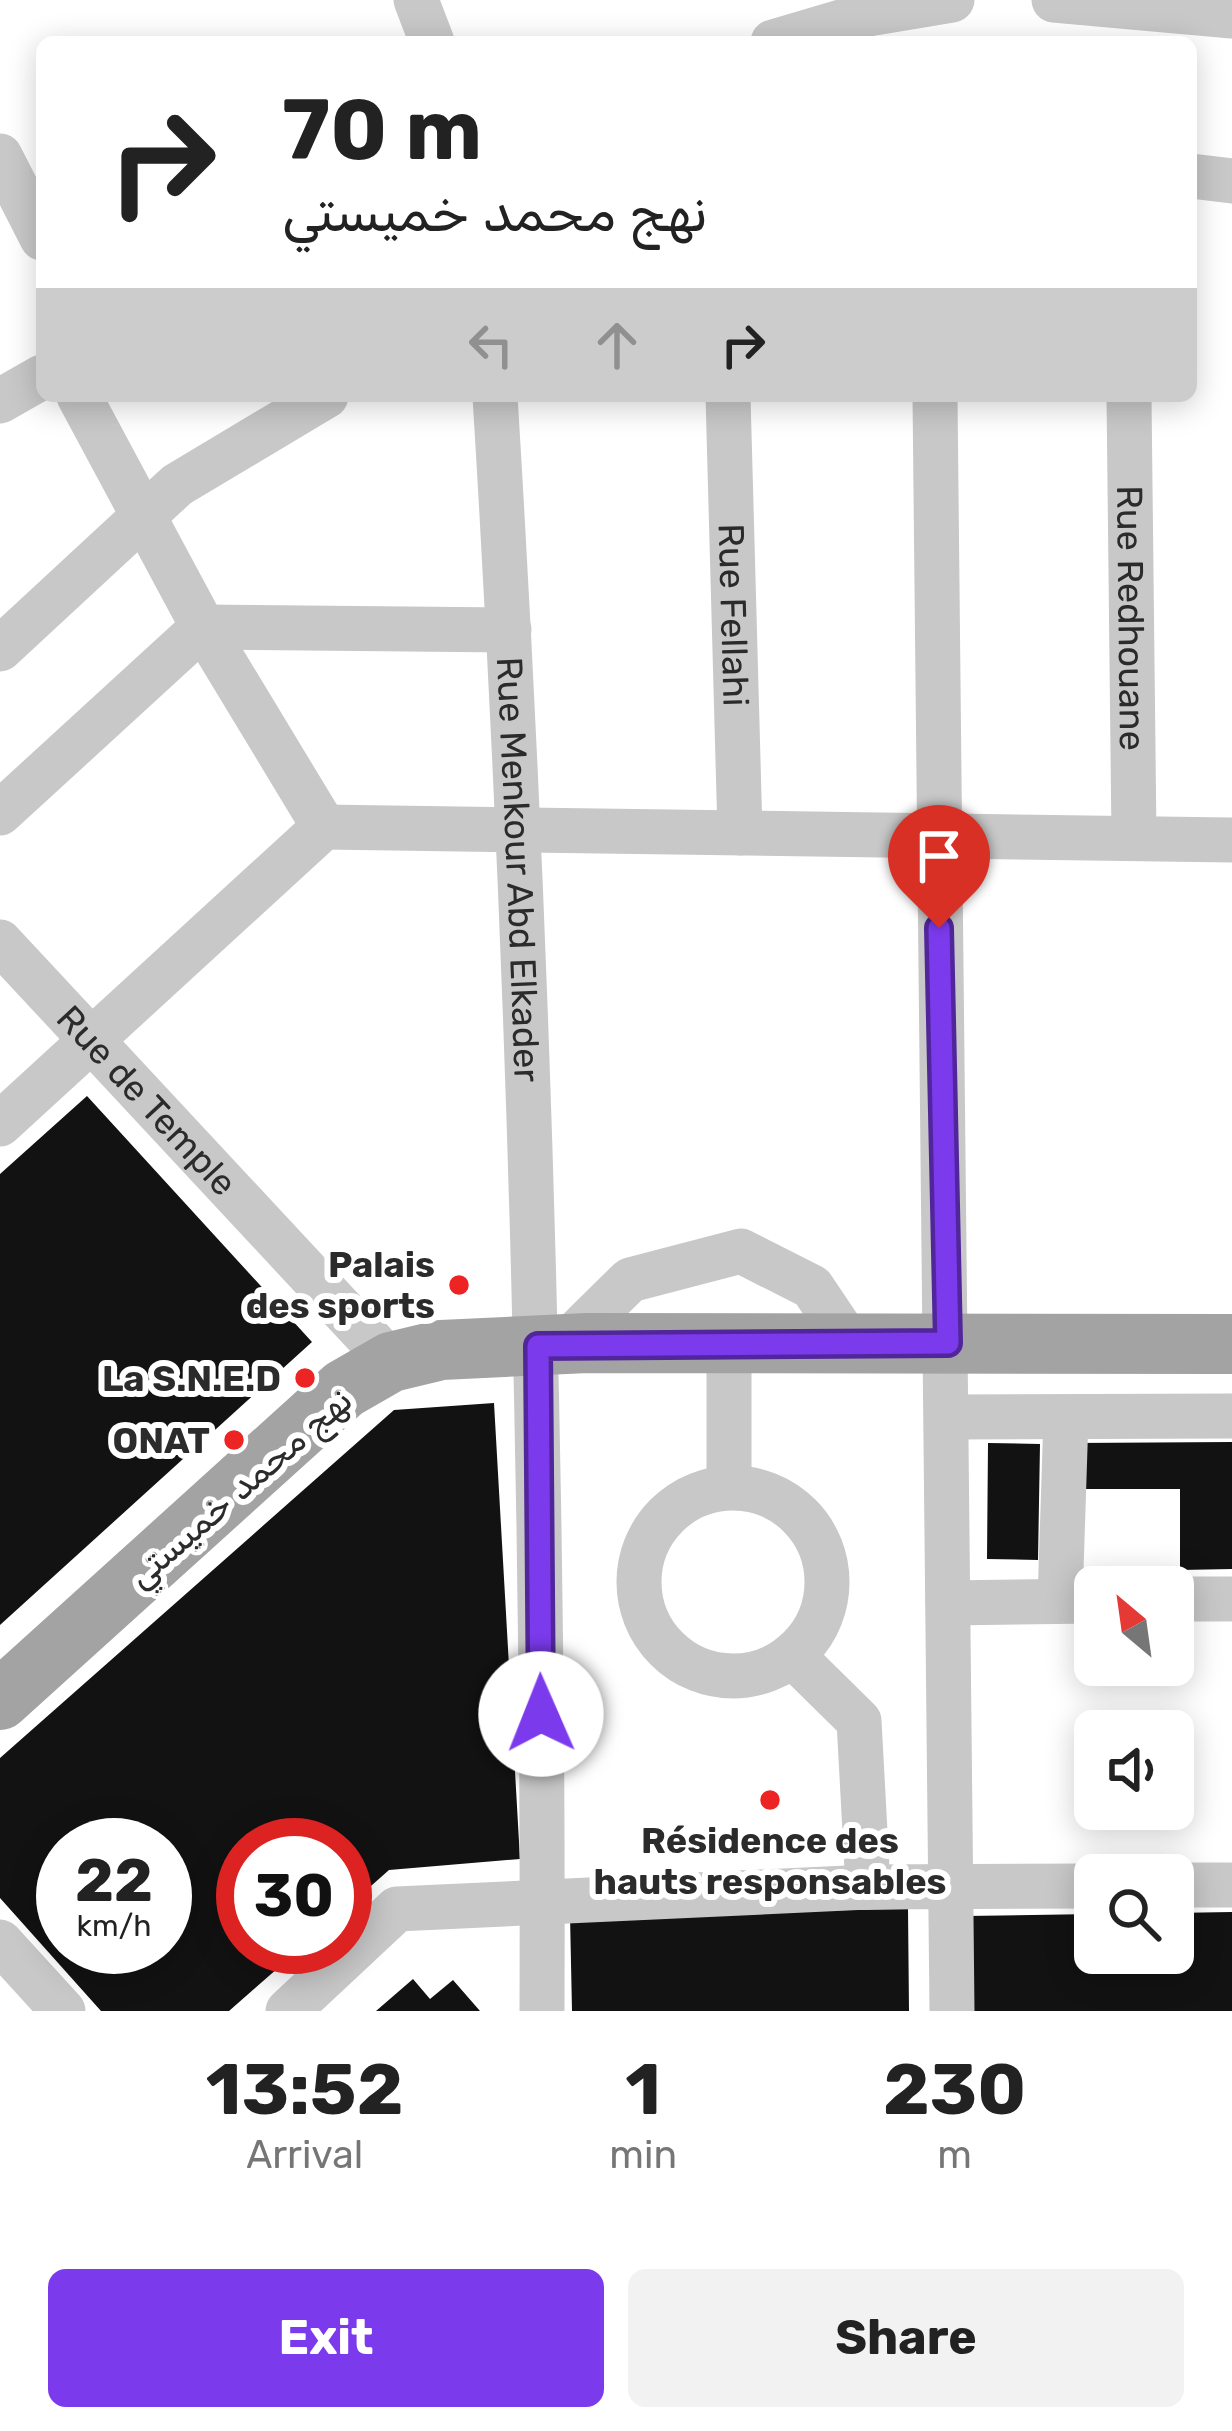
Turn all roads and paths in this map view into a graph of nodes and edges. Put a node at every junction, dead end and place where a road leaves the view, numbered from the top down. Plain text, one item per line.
1 (416, 0) edge
2 (1054, 0) edge
3 (948, 1) edge
4 (821, 13) edge
5 (1133, 16) edge
6 (1232, 16) edge
7 (430, 36) edge
8 (783, 36) edge
9 (943, 36) edge
10 (0, 156) edge
11 (1197, 177) edge
12 (1232, 181) edge
13 (36, 226) edge
14 (36, 380) edge
15 (0, 401) edge
16 (82, 402) edge
17 (316, 402) edge
18 (495, 402) edge
19 (728, 402) edge
20 (934, 402) edge
21 (1129, 402) edge
22 (144, 515) junction
23 (203, 627) junction
24 (509, 630) junction
25 (0, 649) edge
26 (0, 813) edge
27 (324, 827) junction
28 (520, 830) junction
29 (740, 833) junction
30 (937, 836) junction
31 (1134, 838) junction
32 (1232, 840) edge
33 (0, 942) edge
34 (91, 1041) junction
35 (0, 1124) edge
36 (849, 1342) junction
37 (729, 1343) junction
38 (948, 1343) junction
39 (1232, 1344) edge
40 (552, 1345) junction
41 (391, 1362) junction
42 (1232, 1416) edge
43 (949, 1417) junction
44 (1066, 1417) junction
45 (729, 1486) junction
46 (1075, 1566) edge
47 (1232, 1598) edge
48 (1194, 1599) edge
49 (1074, 1601) edge
50 (948, 1603) junction
51 (792, 1655) junction
52 (0, 1700) edge
53 (1194, 1885) edge
54 (1232, 1885) edge
55 (1074, 1886) edge
56 (868, 1887) junction
57 (954, 1887) junction
58 (542, 1899) junction
59 (0, 1942) edge
60 (63, 2011) edge
61 (288, 2011) edge
62 (542, 2011) edge
63 (952, 2011) edge

1 - 7 street
2 - 5 street
3 - 4 street
3 - 9 street
4 - 8 street
5 - 6 street
10 - 13 street
11 - 12 street
14 - 15 street
16 - 22 street
17 - 22 street
18 - 24 street, Rue Menkour Abd Elkader
19 - 29 street, Rue Fellahi
20 - 30 street
21 - 31 street, Rue Redhouane
22 - 23 street
22 - 25 street
23 - 24 street
23 - 26 street
23 - 27 street
24 - 28 street, Rue Menkour Abd Elkader
27 - 28 street
27 - 34 street
28 - 29 street
28 - 40 street, Rue Menkour Abd Elkader
29 - 30 street
30 - 31 street
30 - 38 street
31 - 32 street
33 - 34 street, Rue de Temple
34 - 35 street
34 - 41 street, Rue de Temple
36 - 37 main road, نهج محمد خميستي
36 - 38 main road, نهج محمد خميستي
36 - 40 street
37 - 40 main road, نهج محمد خميستي
37 - 45 street
38 - 39 main road, نهج محمد خميستي
38 - 43 street
40 - 41 main road, نهج محمد خميستي
40 - 58 street, Rue Menkour Abd Elkader
41 - 52 main road, نهج محمد خميستي
42 - 44 street
43 - 44 street
43 - 50 street
44 - 46 street
45 - 51 street
45 - 51 street
47 - 48 street
49 - 50 street
50 - 57 street
51 - 56 street
53 - 54 street
55 - 57 street
56 - 57 street
56 - 58 street
57 - 63 street
58 - 61 street
58 - 62 street, Rue Menkour Abd Elkader
59 - 60 street

